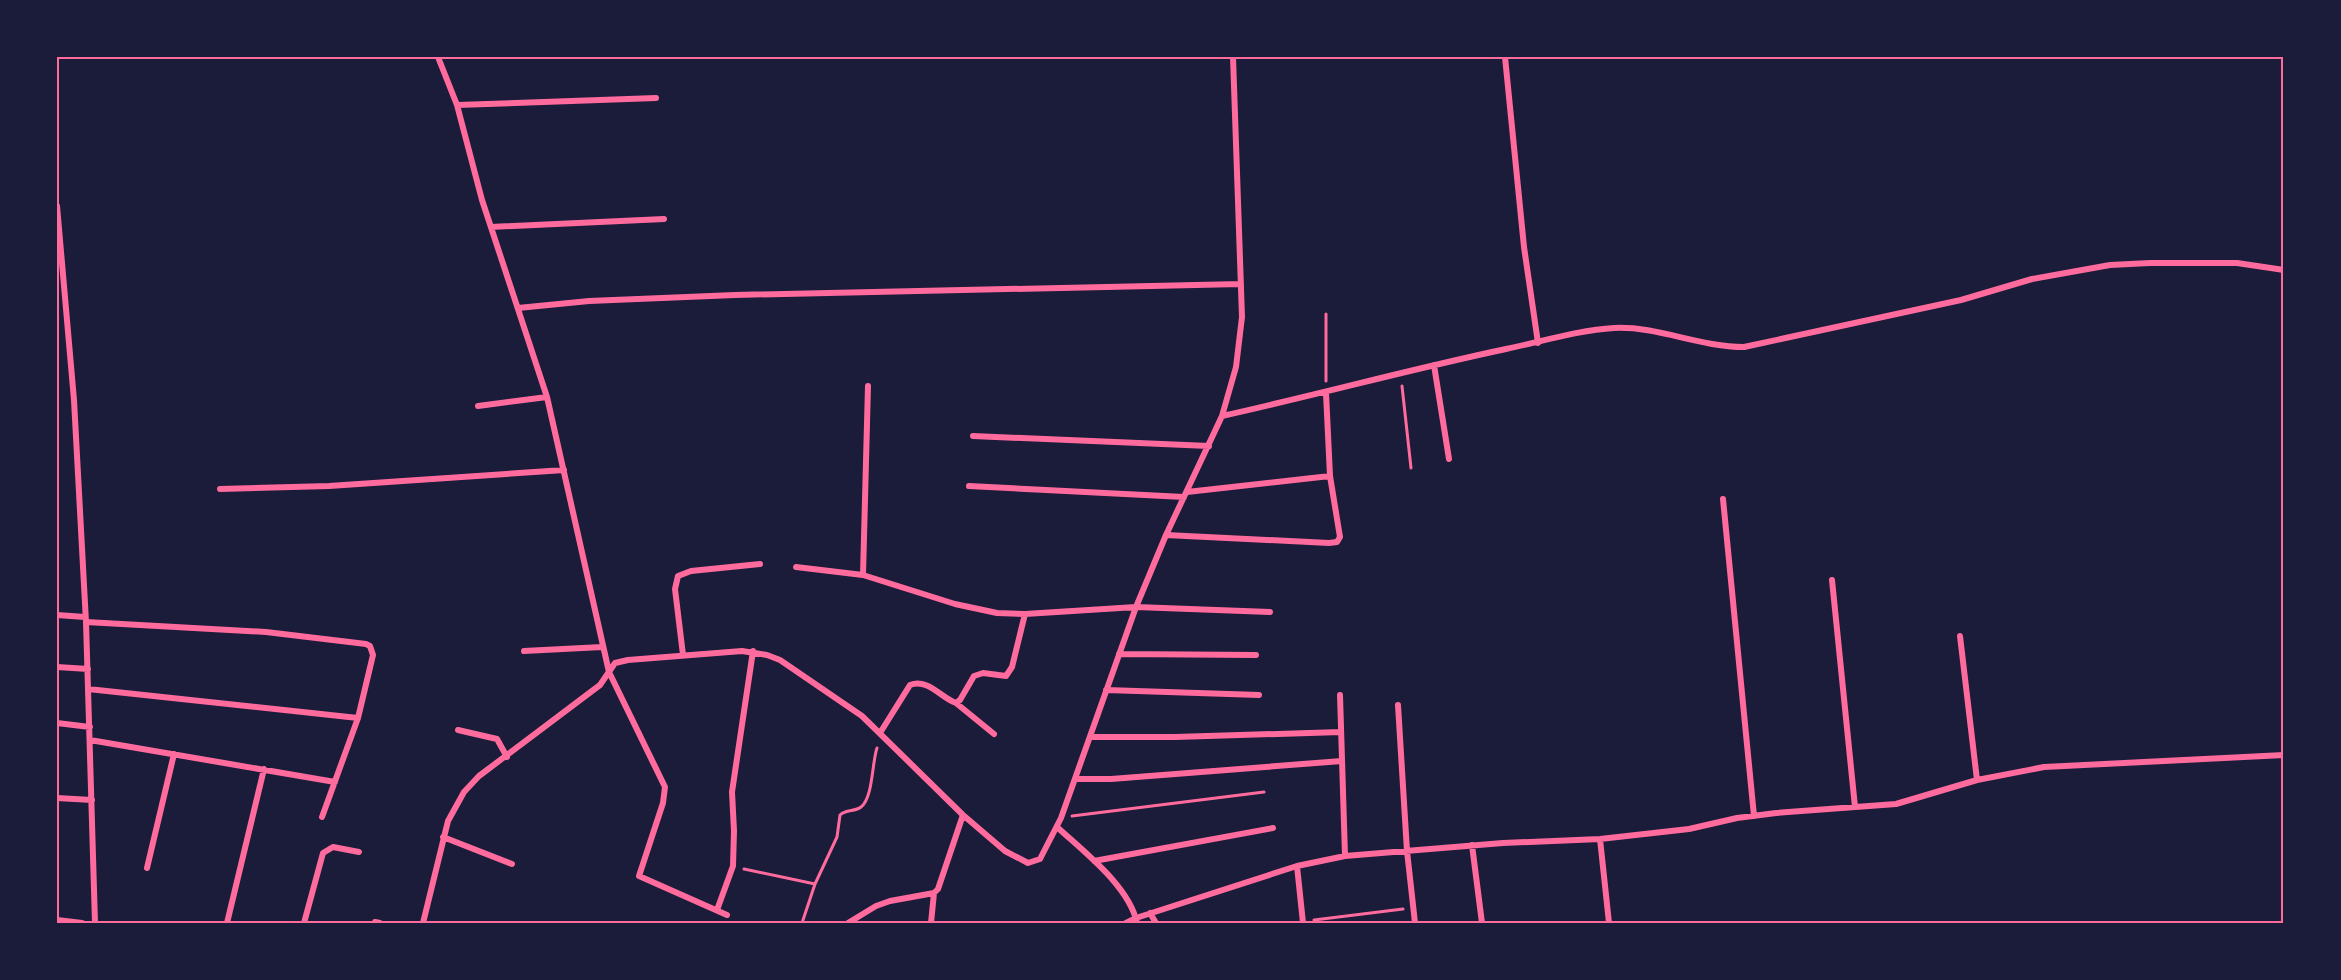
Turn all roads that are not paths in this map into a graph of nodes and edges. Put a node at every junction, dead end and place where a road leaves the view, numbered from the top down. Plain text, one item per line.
1 (438, 57) edge
2 (1233, 57) edge
3 (1505, 57) edge
4 (656, 98) dead end
5 (457, 105) junction
6 (57, 206) edge
7 (664, 219) dead end
8 (491, 227) junction
9 (2284, 270) edge
10 (1241, 284) junction
11 (518, 308) junction
12 (1538, 343) junction
13 (1434, 365) junction
14 (868, 386) dead end
15 (1326, 393) junction
16 (547, 397) junction
17 (478, 406) dead end
18 (1222, 416) junction
19 (972, 436) dead end
20 (1209, 446) junction
21 (1449, 459) dead end
22 (564, 470) junction
23 (1330, 476) junction
24 (969, 486) dead end
25 (220, 489) dead end
26 (1186, 494) junction
27 (1724, 499) dead end
28 (1166, 535) junction
29 (760, 564) dead end
30 (796, 567) dead end
31 (863, 575) junction
32 (1832, 580) dead end
33 (1136, 607) junction
34 (1270, 612) dead end
35 (1025, 614) junction
36 (57, 615) edge
37 (86, 620) junction
38 (1960, 636) dead end
39 (602, 647) junction
40 (524, 651) dead end
41 (753, 651) junction
42 (1119, 654) junction
43 (683, 655) junction
44 (1256, 655) dead end
45 (57, 667) edge
46 (88, 669) junction
47 (609, 672) junction
48 (88, 689) junction
49 (1106, 690) junction
50 (1259, 695) dead end
51 (1340, 695) dead end
52 (956, 703) junction
53 (1398, 705) dead end
54 (358, 718) junction
55 (57, 723) edge
56 (90, 727) junction
57 (458, 730) dead end
58 (1341, 732) junction
59 (882, 734) junction
60 (994, 734) dead end
61 (1090, 737) junction
62 (90, 740) junction
63 (174, 754) junction
64 (2284, 755) edge
65 (507, 757) junction
66 (1342, 761) junction
67 (264, 769) junction
68 (1075, 779) junction
69 (1977, 780) junction
70 (335, 782) junction
71 (57, 798) edge
72 (92, 800) junction
73 (1855, 807) junction
74 (963, 815) junction
75 (1754, 816) junction
76 (322, 817) dead end
77 (1057, 827) junction
78 (1273, 828) dead end
79 (443, 837) junction
80 (1600, 839) junction
81 (1472, 845) junction
82 (1407, 851) junction
83 (359, 852) dead end
84 (1345, 856) junction
85 (1094, 861) junction
86 (512, 864) dead end
87 (1297, 866) junction
88 (147, 868) dead end
89 (934, 893) junction
90 (717, 910) junction
91 (1150, 913) junction
92 (727, 915) dead end
93 (57, 920) edge
94 (1137, 920) edge
95 (1303, 922) edge
96 (82, 923) edge
97 (95, 923) edge
98 (227, 923) edge
99 (304, 923) edge
100 (423, 923) edge
101 (848, 923) edge
102 (931, 923) edge
103 (1126, 923) edge
104 (1156, 923) edge
105 (1415, 923) edge
106 (1482, 923) edge
107 (1609, 923) edge

1 - 5 street
2 - 10 street
3 - 12 street
4 - 5 street
5 - 8 street
6 - 37 street
7 - 8 street
8 - 11 street
9 - 12 street
10 - 11 street
10 - 18 street
11 - 16 street
12 - 13 street
13 - 15 street
13 - 21 street
14 - 31 street
15 - 18 street
15 - 23 street
16 - 17 street
16 - 22 street
18 - 20 street
19 - 20 street
20 - 26 street
22 - 25 street
22 - 39 street
23 - 26 street
23 - 28 street
24 - 26 street
26 - 28 street
27 - 75 street
28 - 33 street
29 - 43 street
30 - 31 street
31 - 35 street
32 - 73 street
33 - 34 street
33 - 35 street
33 - 42 street
35 - 52 street
36 - 37 street
37 - 46 street
37 - 54 street
38 - 69 street
39 - 40 street
39 - 47 street
41 - 43 street
41 - 59 street
41 - 90 street
42 - 44 street
42 - 49 street
43 - 47 street
45 - 46 street
46 - 48 street
47 - 65 street
47 - 90 street
48 - 54 street
48 - 56 street
49 - 50 street
49 - 61 street
51 - 58 street
52 - 59 street
52 - 60 street
53 - 82 street
54 - 70 street
55 - 56 street
56 - 62 street
57 - 65 street
58 - 61 street
58 - 66 street
59 - 74 street
61 - 68 street
62 - 63 street
62 - 72 street
63 - 67 street
63 - 88 street
64 - 69 street
65 - 79 street
66 - 68 street
66 - 84 street
67 - 70 street
67 - 98 street
68 - 77 street
69 - 73 street
70 - 76 street
71 - 72 street
72 - 97 street
73 - 75 street
74 - 77 street
74 - 89 street
75 - 80 street
77 - 85 street
78 - 85 street
79 - 86 street
79 - 100 street
80 - 81 street
80 - 107 street
81 - 82 street
81 - 106 street
82 - 84 street
82 - 105 street
83 - 99 street
84 - 87 street
85 - 94 street
87 - 91 street
87 - 95 street
89 - 101 street
89 - 102 street
90 - 92 street
91 - 94 street
91 - 104 street
93 - 96 street
94 - 103 street

